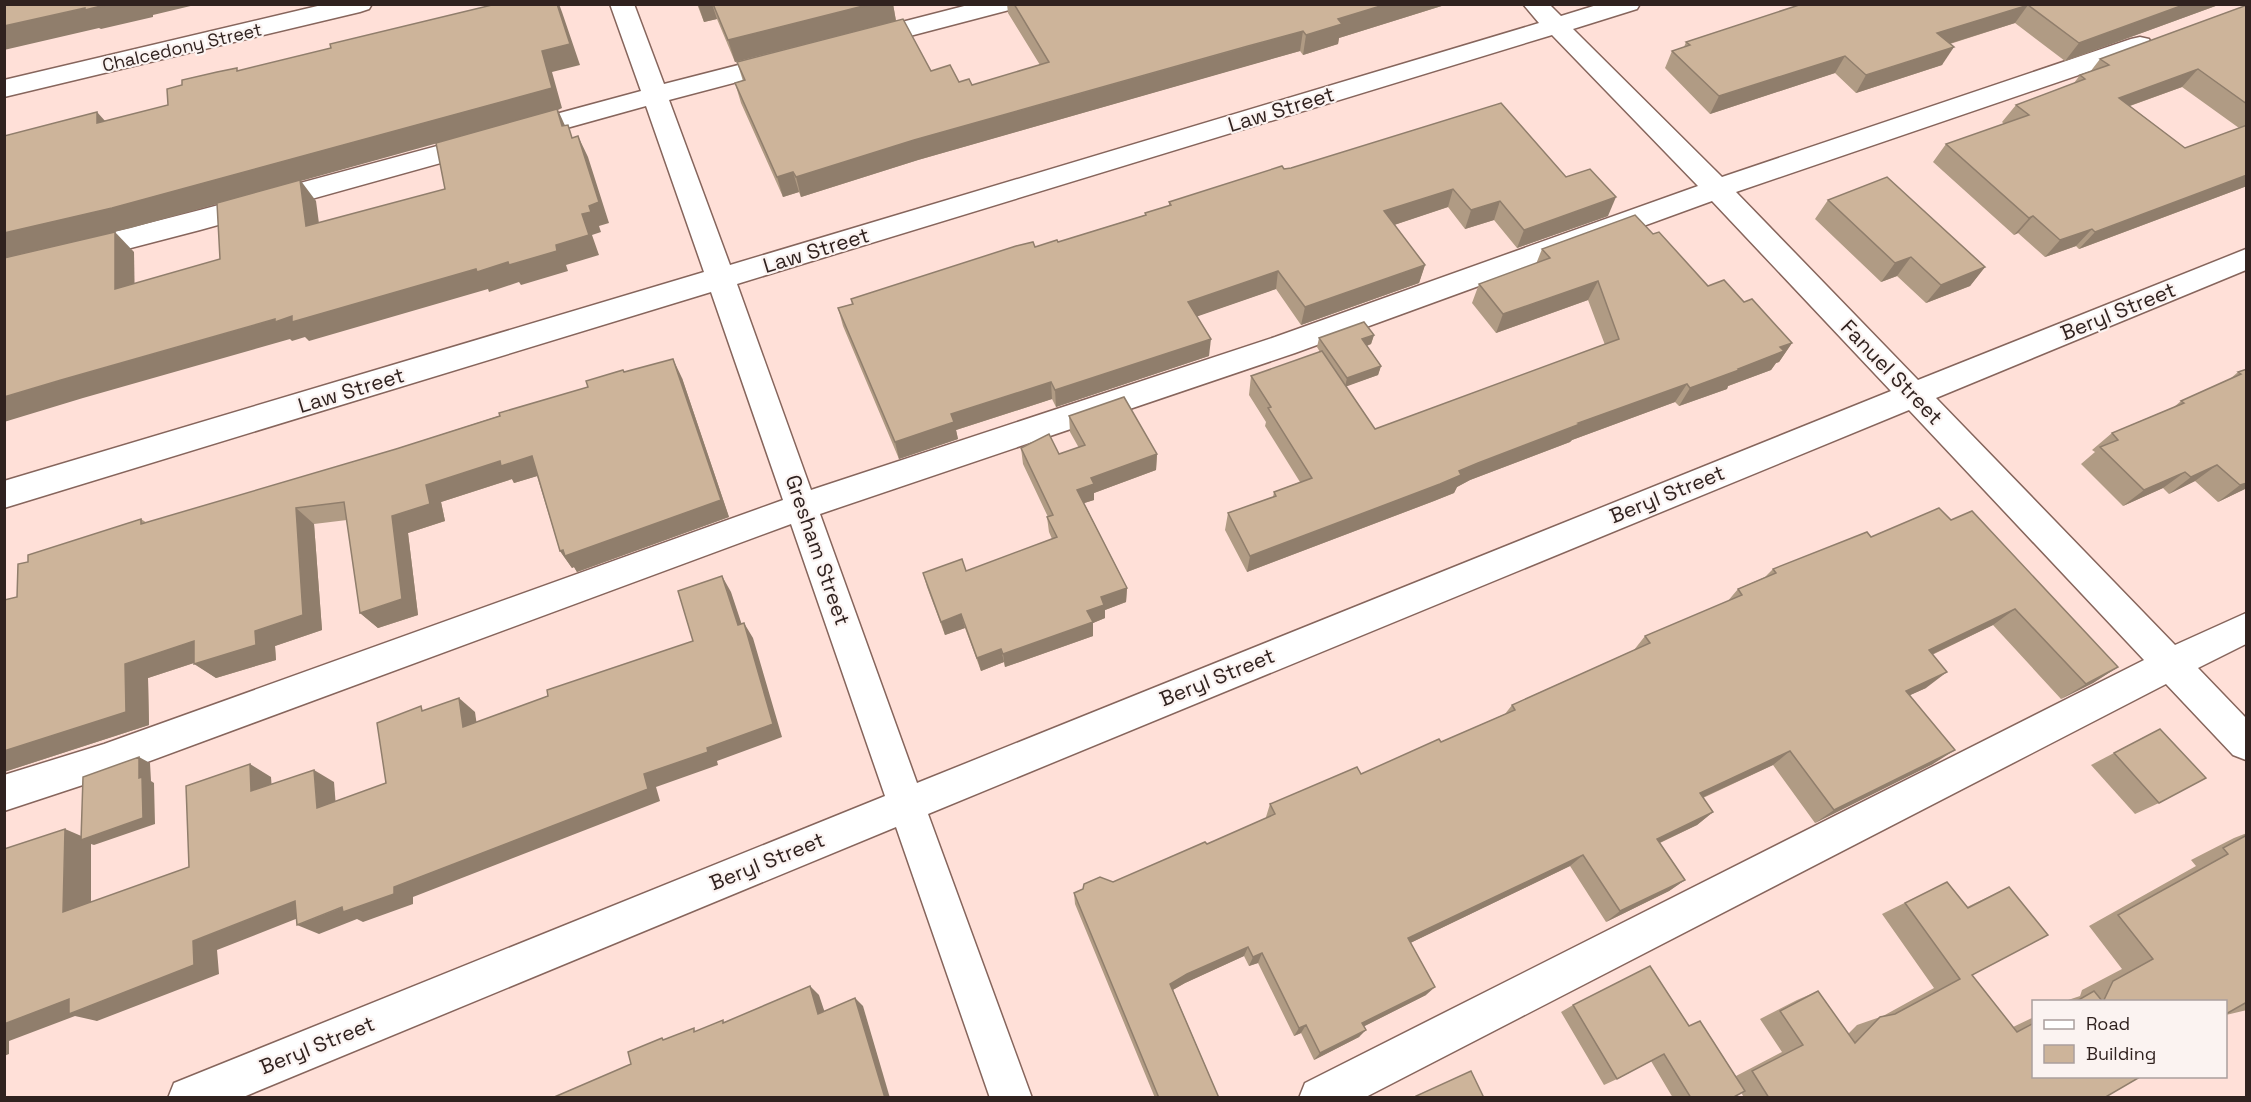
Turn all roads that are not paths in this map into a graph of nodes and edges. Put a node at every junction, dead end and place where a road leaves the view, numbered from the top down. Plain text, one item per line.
1 (360, 4) edge
2 (622, 4) edge
3 (1004, 4) edge
4 (1535, 4) edge
5 (1628, 4) edge
6 (1556, 26) junction
7 (2169, 35) edge
8 (846, 45) edge
9 (812, 54) edge
10 (4, 89) edge
11 (654, 94) junction
12 (1717, 189) junction
13 (2247, 259) edge
14 (4, 271) edge
15 (720, 279) junction
16 (1913, 393) junction
17 (4, 495) edge
18 (803, 506) junction
19 (2247, 628) edge
20 (2170, 664) junction
21 (2247, 742) edge
22 (4, 793) edge
23 (906, 805) junction
24 (189, 1098) edge
25 (1011, 1098) edge
26 (1320, 1098) edge

1 - 10 street, Chalcedony Street
2 - 11 street, Gresham Street
3 - 8 street
4 - 6 street, Fanuel Street
5 - 6 street, Law Street
6 - 12 street, Fanuel Street
6 - 15 street, Law Street
7 - 12 street
9 - 11 street
11 - 14 street
11 - 15 street, Gresham Street
12 - 16 street, Fanuel Street
12 - 18 street
13 - 16 street, Beryl Street
15 - 17 street, Law Street
15 - 18 street, Gresham Street
16 - 20 street, Fanuel Street
16 - 23 street, Beryl Street
18 - 22 street
18 - 23 street, Gresham Street
19 - 20 street
20 - 21 street, Fanuel Street
20 - 26 street
23 - 24 street, Beryl Street
23 - 25 street, Gresham Street

